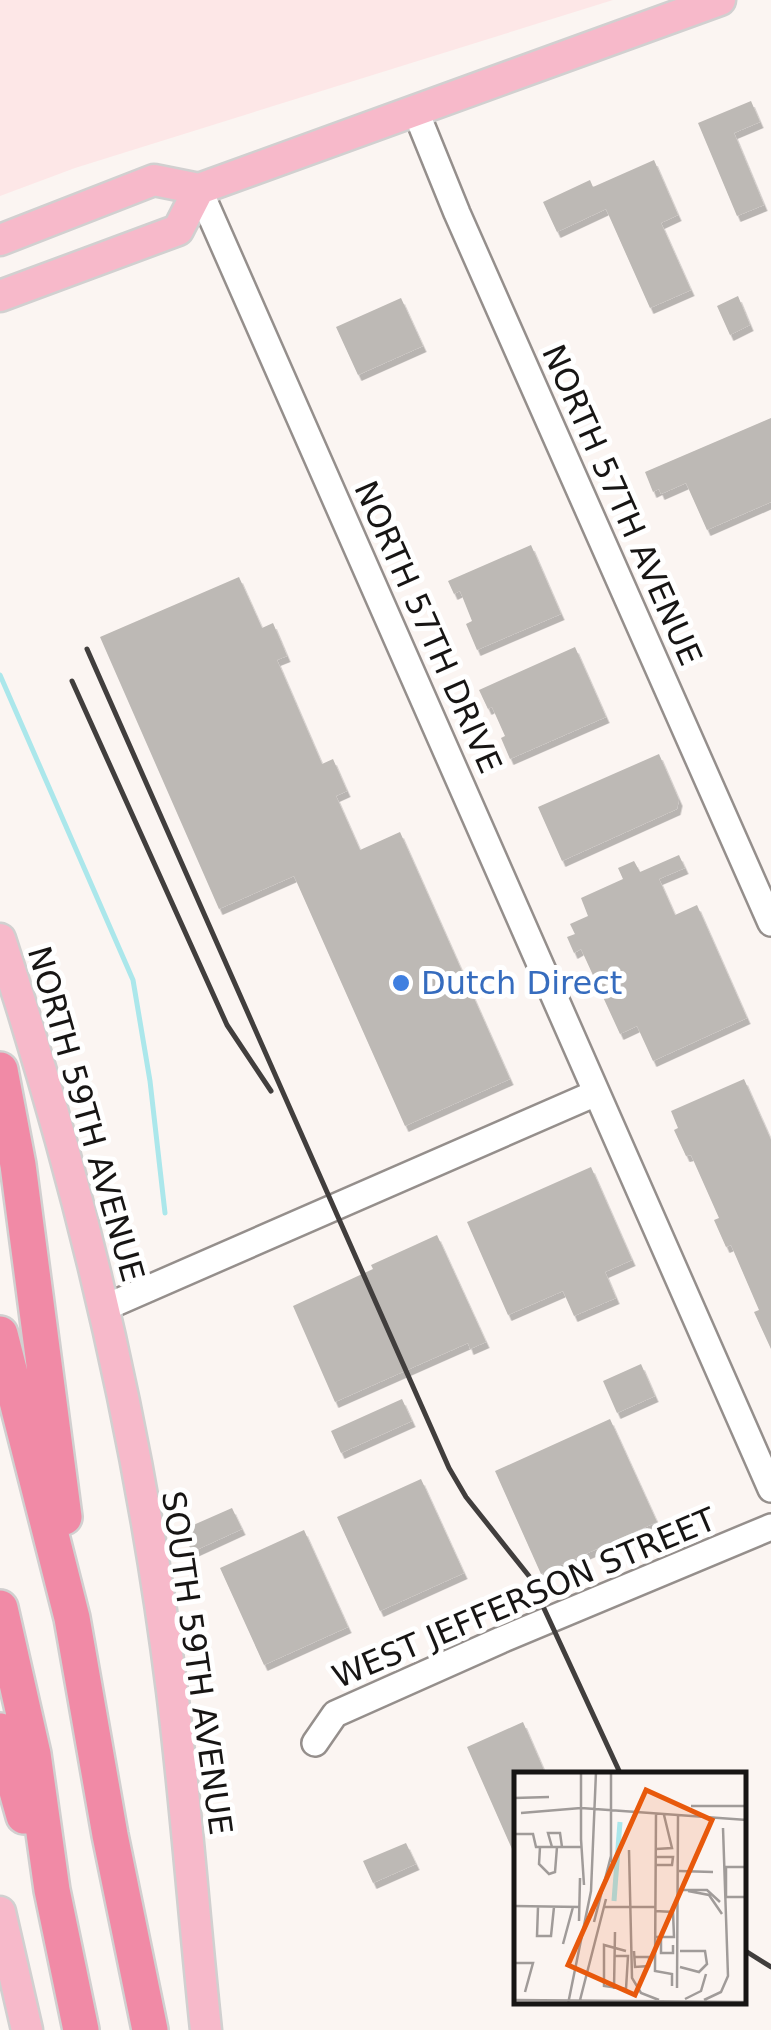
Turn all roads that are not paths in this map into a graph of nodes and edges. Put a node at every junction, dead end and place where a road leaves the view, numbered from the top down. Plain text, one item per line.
1 (720, 0) edge
2 (416, 112) junction
3 (199, 189) junction
4 (0, 240) edge
5 (0, 296) edge
6 (771, 923) edge
7 (0, 939) edge
8 (0, 1070) edge
9 (596, 1093) junction
10 (104, 1308) junction
11 (0, 1334) edge
12 (771, 1489) edge
13 (771, 1527) edge
14 (0, 1608) edge
15 (72, 1618) junction
16 (0, 1730) edge
17 (316, 1744) dead end
18 (52, 1890) junction
19 (0, 1912) edge
20 (27, 2030) edge
21 (81, 2030) edge
22 (150, 2030) edge
23 (206, 2030) edge

1 - 2 main road
2 - 3 main road
2 - 6 street, NORTH 57TH AVENUE
3 - 4 main road
3 - 5 main road
3 - 9 street, NORTH 57TH DRIVE
7 - 10 main road, NORTH 59TH AVENUE
8 - 15 highway
9 - 10 street
9 - 12 street, NORTH 57TH DRIVE
10 - 23 main road, SOUTH 59TH AVENUE
11 - 15 highway
13 - 17 street, WEST JEFFERSON STREET
14 - 18 highway
15 - 22 highway
16 - 18 highway
18 - 21 highway
19 - 20 main road

